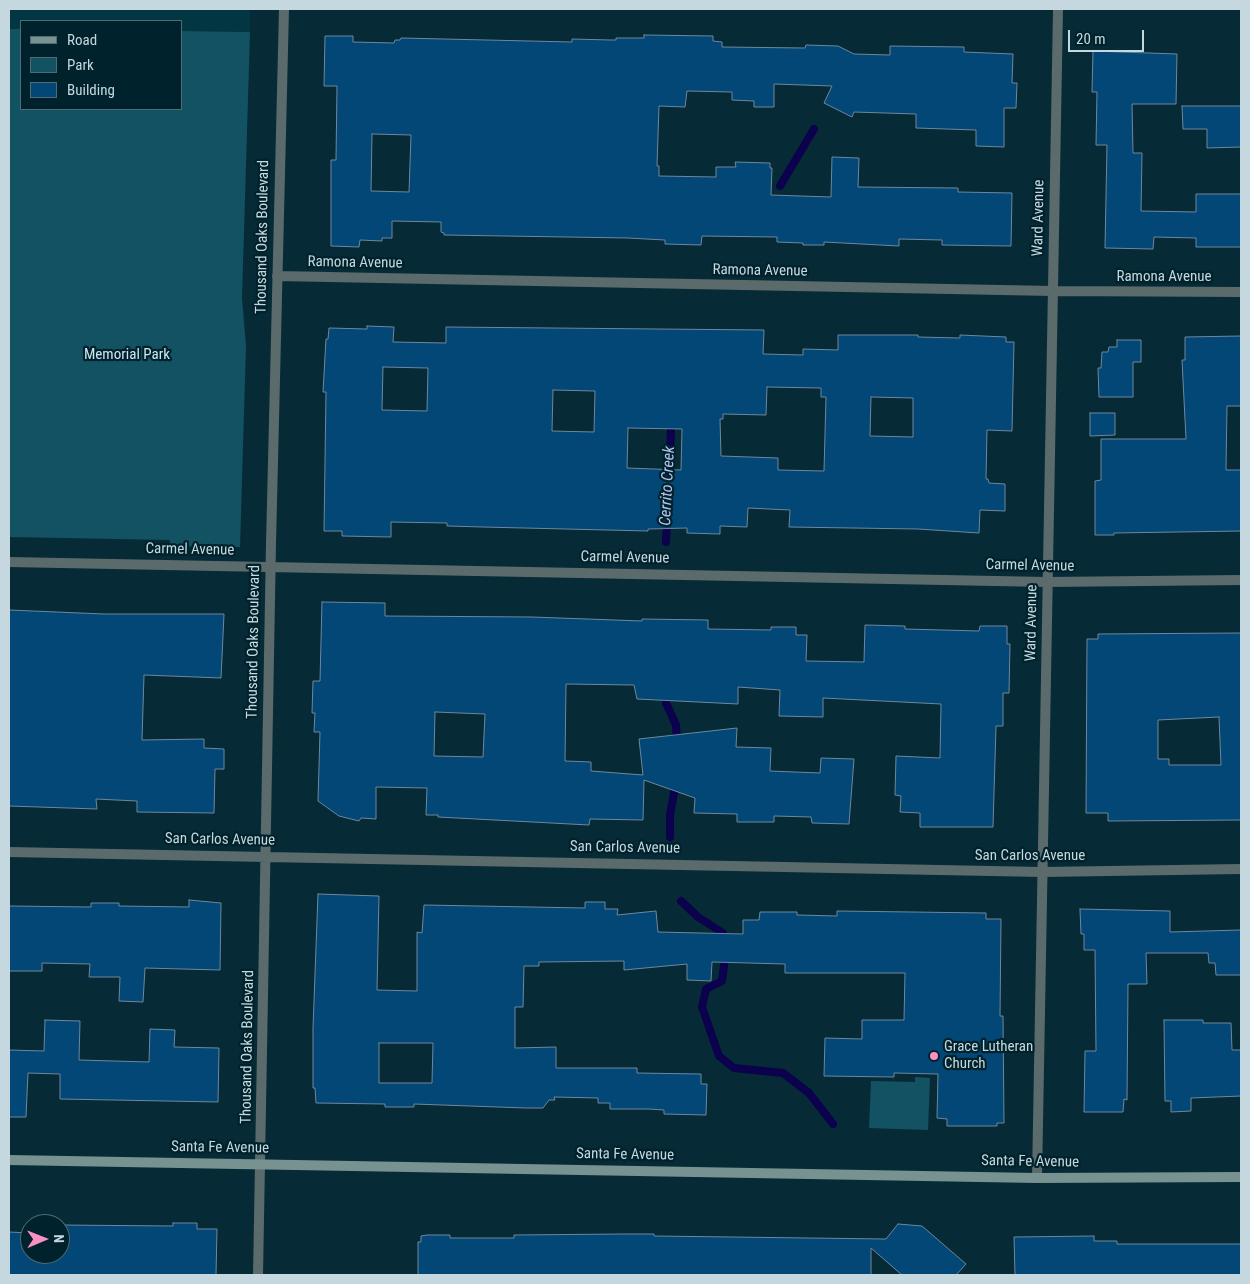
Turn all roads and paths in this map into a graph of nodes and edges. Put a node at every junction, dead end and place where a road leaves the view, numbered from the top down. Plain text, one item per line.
1 (284, 9) edge
2 (1058, 9) edge
3 (277, 276) junction
4 (1053, 291) junction
5 (1241, 292) edge
6 (9, 562) edge
7 (271, 566) junction
8 (1241, 580) edge
9 (1047, 582) junction
10 (9, 852) edge
11 (266, 856) junction
12 (1241, 869) edge
13 (1042, 872) junction
14 (9, 1160) edge
15 (260, 1164) junction
16 (1241, 1177) edge
17 (1037, 1178) junction
18 (258, 1275) edge

1 - 3 street, Thousand Oaks Boulevard
2 - 4 street, Ward Avenue
3 - 4 street, Ramona Avenue
3 - 7 street, Thousand Oaks Boulevard
4 - 5 street, Ramona Avenue
4 - 9 street, Ward Avenue
6 - 7 street, Carmel Avenue
7 - 9 street, Carmel Avenue
7 - 11 street, Thousand Oaks Boulevard
8 - 9 street, Carmel Avenue
9 - 13 street, Ward Avenue
10 - 11 street, San Carlos Avenue
11 - 13 street, San Carlos Avenue
11 - 15 street, Thousand Oaks Boulevard
12 - 13 street, San Carlos Avenue
13 - 17 street, Ward Avenue
14 - 15 street, Santa Fe Avenue
15 - 17 street, Santa Fe Avenue
15 - 18 street, Thousand Oaks Boulevard
16 - 17 street, Santa Fe Avenue

